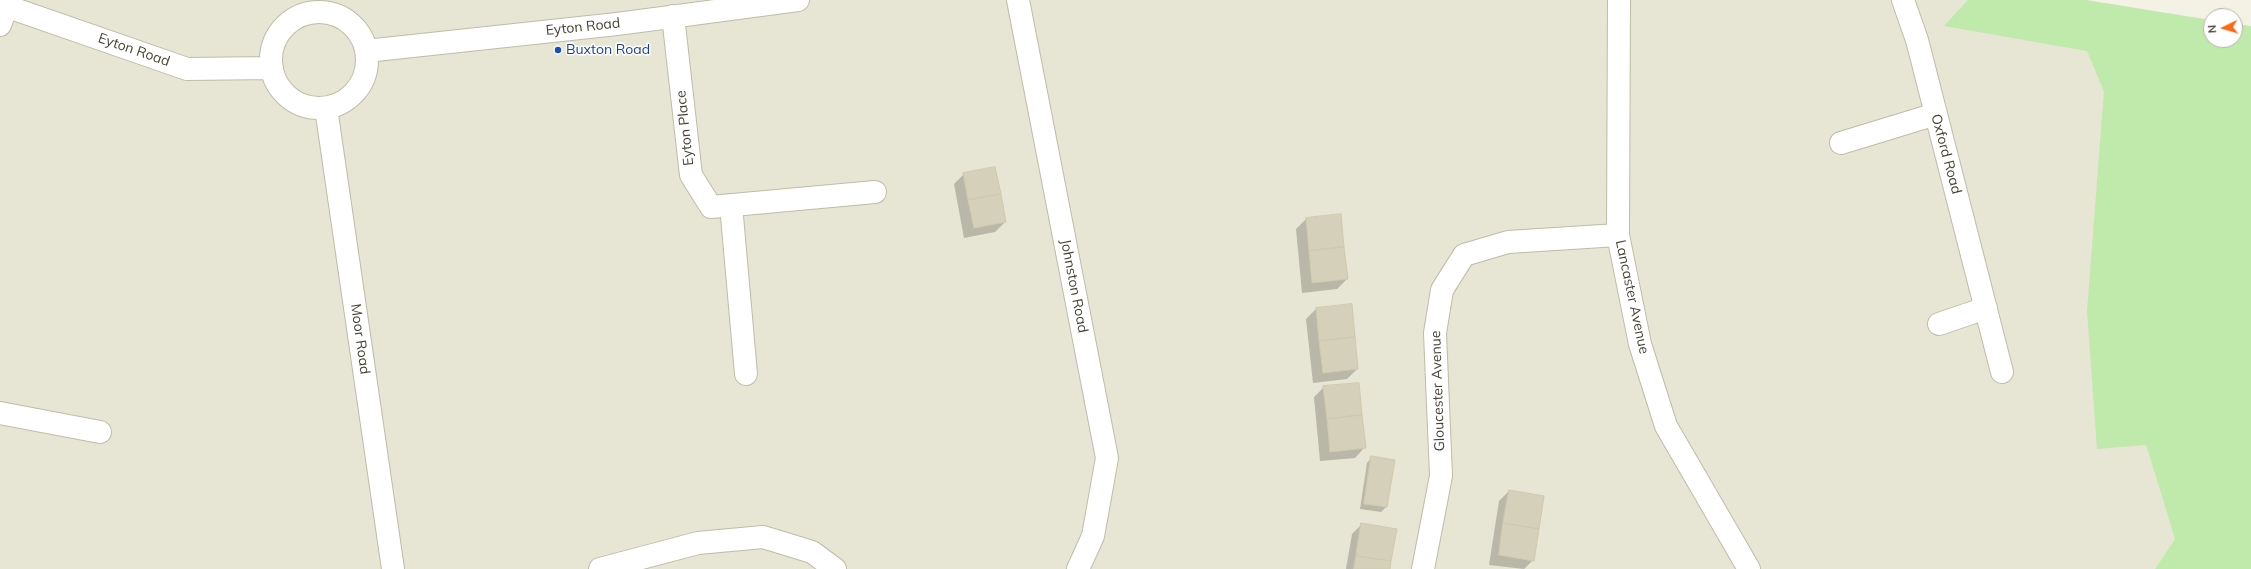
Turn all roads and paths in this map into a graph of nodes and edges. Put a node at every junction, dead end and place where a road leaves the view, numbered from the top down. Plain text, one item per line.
1 (798, 0) edge
2 (1018, 0) edge
3 (1619, 0) edge
4 (1903, 0) edge
5 (314, 6) edge
6 (2, 11) edge
7 (673, 16) junction
8 (366, 51) junction
9 (272, 68) junction
10 (326, 108) junction
11 (1936, 114) junction
12 (1842, 143) dead end
13 (875, 192) dead end
14 (731, 205) junction
15 (1618, 235) junction
16 (1986, 308) junction
17 (1939, 324) dead end
18 (2002, 372) dead end
19 (746, 374) dead end
20 (0, 413) edge
21 (100, 432) dead end
22 (393, 569) edge
23 (600, 569) edge
24 (836, 569) edge
25 (1078, 569) edge
26 (1423, 569) edge
27 (1749, 569) edge

1 - 7 street, Eyton Road
2 - 25 street, Johnston Road
3 - 15 street, Lancaster Avenue
4 - 11 street, Oxford Road
5 - 8 street
5 - 9 street
6 - 9 street, Eyton Road
7 - 8 street, Eyton Road
7 - 14 street, Eyton Place
8 - 10 street
9 - 10 street
10 - 22 street, Moor Road
11 - 12 street
11 - 16 street, Oxford Road
13 - 14 street, Eyton Place
14 - 19 street
15 - 26 street, Gloucester Avenue
15 - 27 street, Lancaster Avenue
16 - 17 street
16 - 18 street, Oxford Road
20 - 21 street
23 - 24 street

